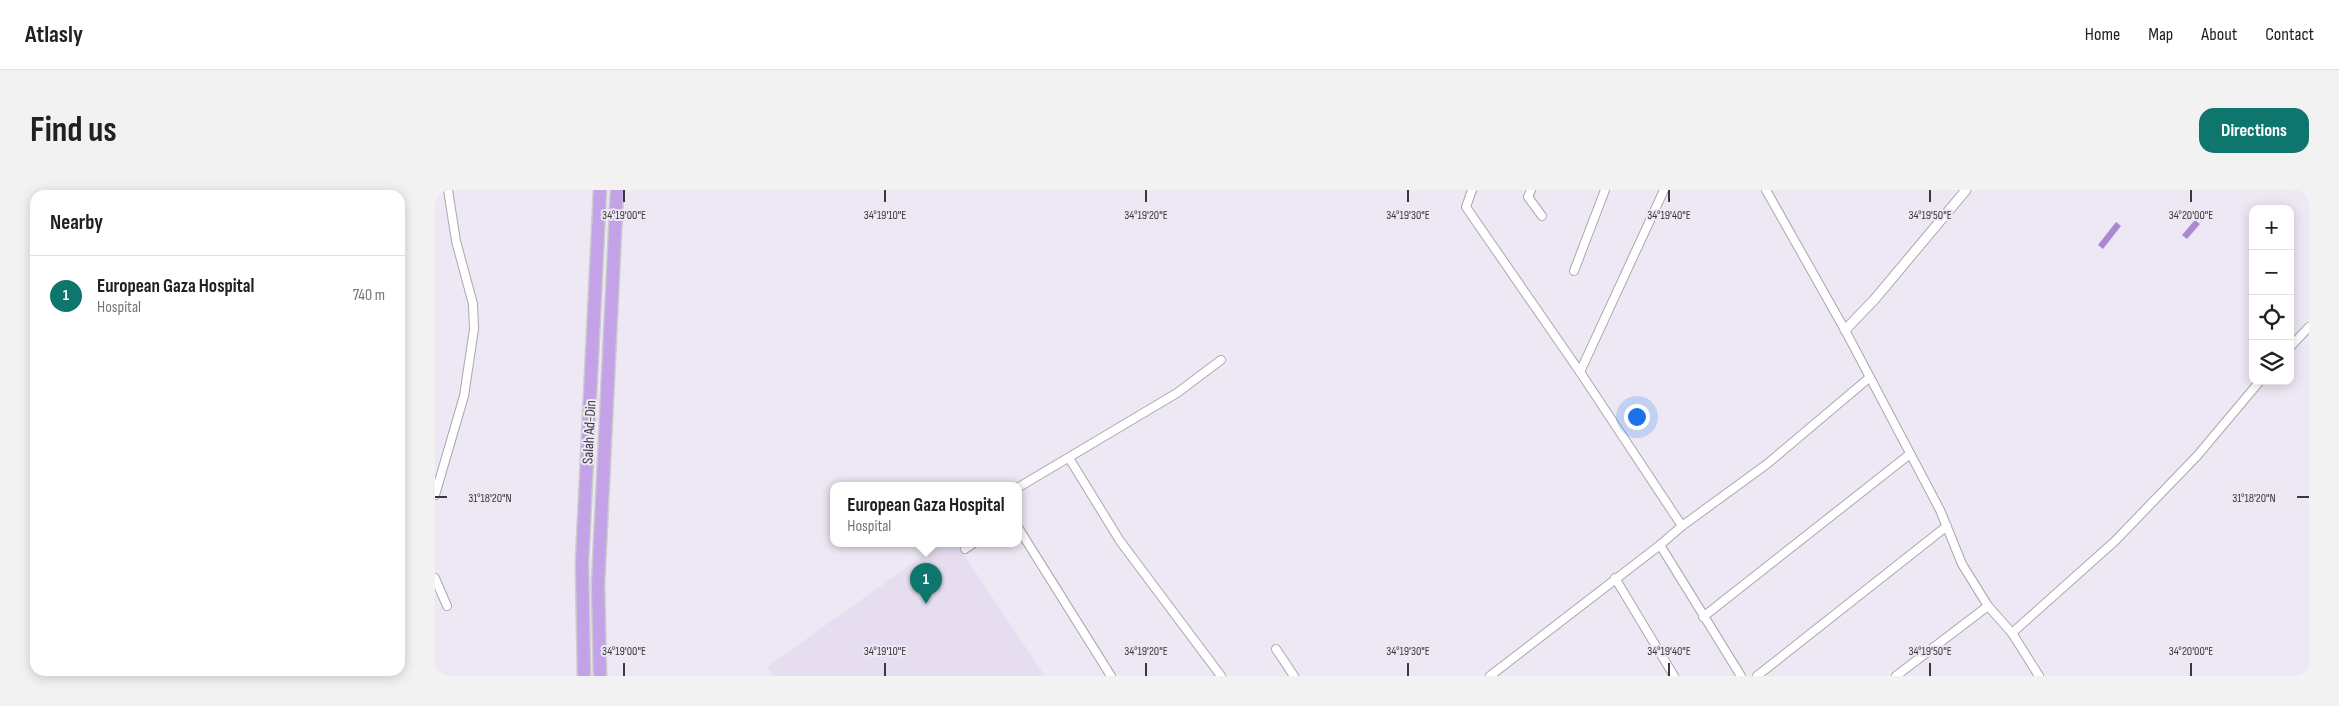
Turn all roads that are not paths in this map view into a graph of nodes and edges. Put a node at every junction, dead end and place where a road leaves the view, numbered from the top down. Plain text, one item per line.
1 (448, 190) edge
2 (600, 190) edge
3 (617, 190) edge
4 (1472, 190) edge
5 (1531, 190) edge
6 (1605, 190) edge
7 (1664, 190) edge
8 (1766, 190) edge
9 (1966, 190) edge
10 (1541, 216) dead end
11 (1574, 271) dead end
12 (2309, 327) edge
13 (1845, 330) junction
14 (2294, 343) edge
15 (593, 346) junction
16 (610, 352) junction
17 (1221, 360) dead end
18 (1580, 372) junction
19 (1869, 378) junction
20 (2257, 385) edge
21 (1910, 454) junction
22 (1069, 458) junction
23 (1022, 485) edge
24 (435, 495) edge
25 (1682, 526) junction
26 (1947, 526) junction
27 (1022, 534) edge
28 (1660, 545) junction
29 (968, 547) edge
30 (965, 549) dead end
31 (435, 578) edge
32 (1615, 578) junction
33 (447, 606) dead end
34 (1989, 606) junction
35 (1703, 617) junction
36 (2012, 633) junction
37 (1276, 649) dead end
38 (2037, 673) edge
39 (585, 676) edge
40 (600, 676) edge
41 (1111, 676) edge
42 (1221, 676) edge
43 (1295, 676) edge
44 (1490, 676) edge
45 (1674, 676) edge
46 (1741, 676) edge
47 (1757, 676) edge
48 (1896, 676) edge
49 (2027, 676) edge

1 - 24 street
2 - 15 highway, Salah Ad-Din
3 - 16 highway, Salah Ad-Din
4 - 18 street
5 - 10 street
6 - 11 street
7 - 18 street
8 - 13 street
9 - 13 street
12 - 14 street
13 - 19 street
15 - 16 highway
15 - 39 highway, Salah Ad-Din
16 - 40 highway, Salah Ad-Din
17 - 22 street
18 - 25 street
19 - 21 street
19 - 25 street
20 - 36 street
21 - 26 street
21 - 35 street
22 - 23 street
22 - 42 street
25 - 28 street
26 - 34 street
26 - 47 street
27 - 41 street
28 - 32 street
28 - 35 street
29 - 30 street
31 - 33 street
32 - 44 street
32 - 45 street
34 - 36 street
34 - 48 street
35 - 46 street
36 - 38 street
37 - 43 street
38 - 49 street

